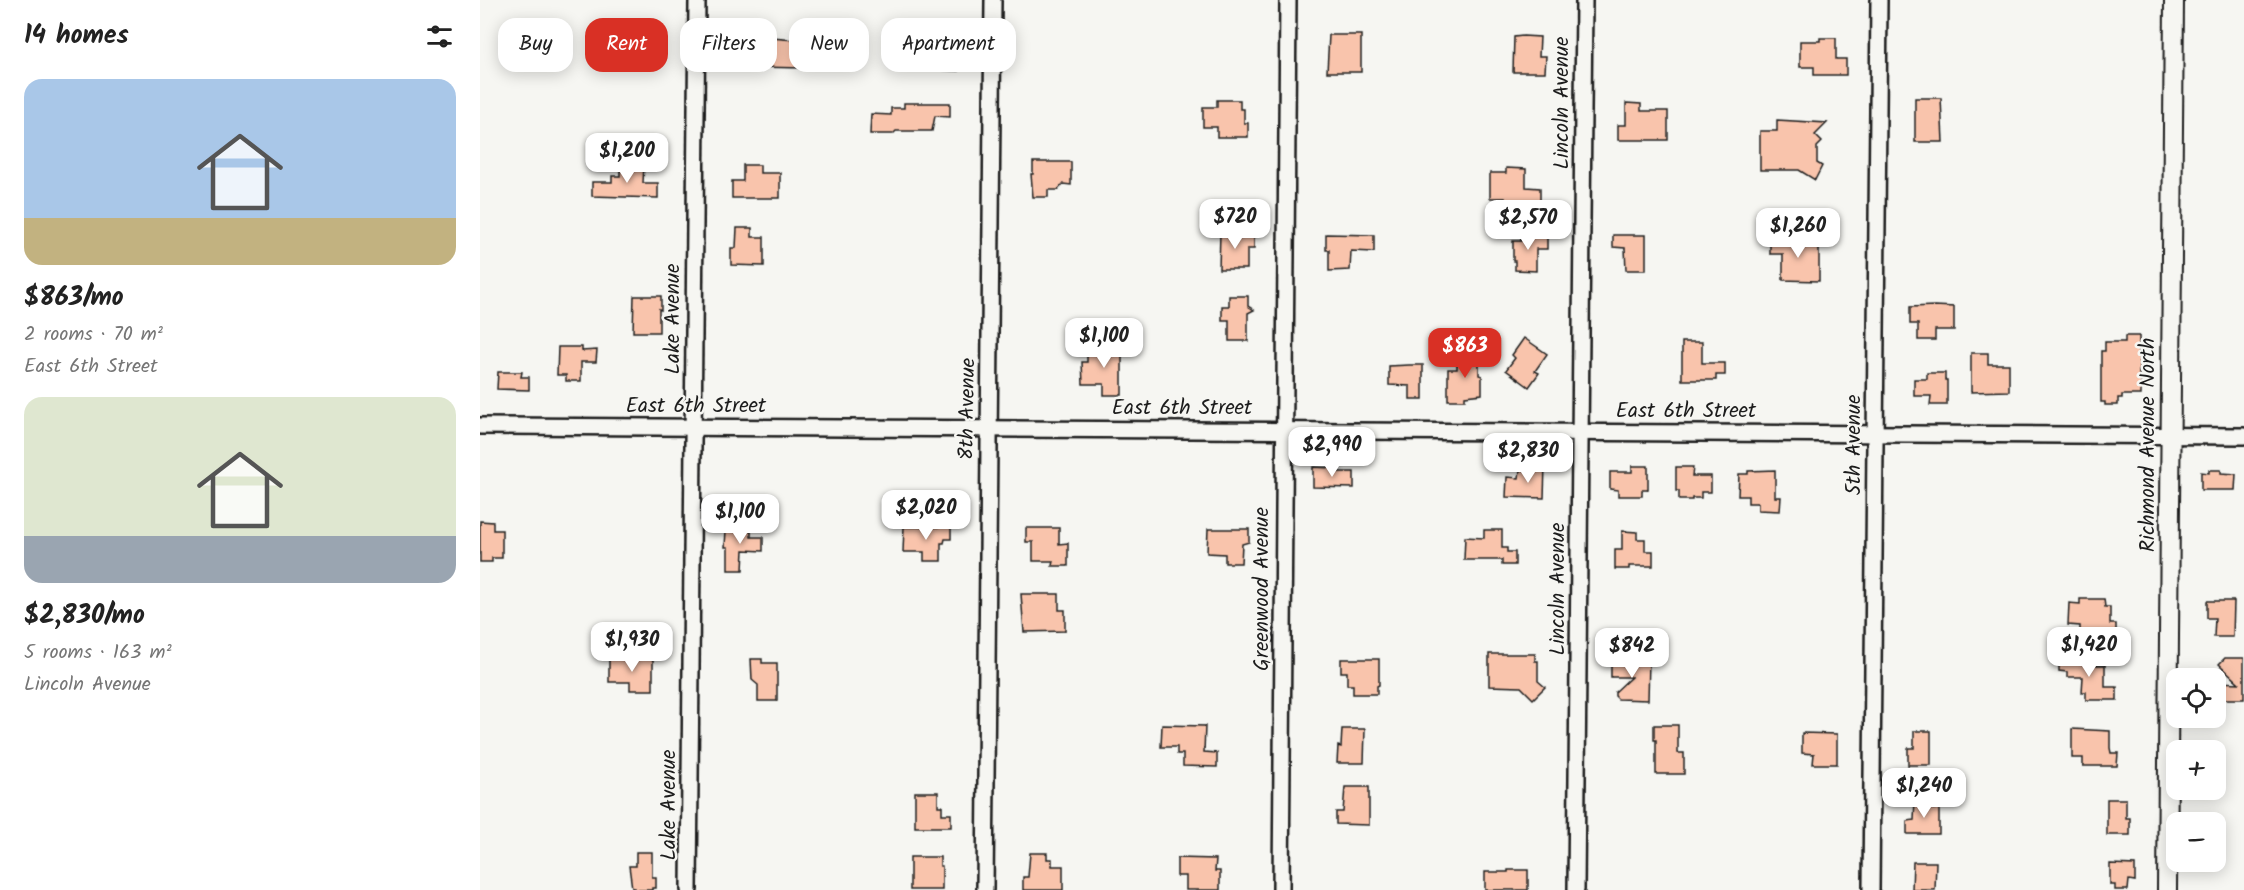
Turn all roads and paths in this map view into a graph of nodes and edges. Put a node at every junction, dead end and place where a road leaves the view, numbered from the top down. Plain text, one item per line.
1 (697, 0) edge
2 (993, 0) edge
3 (1288, 0) edge
4 (1584, 0) edge
5 (1879, 0) edge
6 (2174, 0) edge
7 (480, 426) edge
8 (693, 427) junction
9 (989, 428) junction
10 (1283, 430) junction
11 (1579, 431) junction
12 (1875, 434) junction
13 (2171, 436) junction
14 (2244, 436) edge
15 (689, 890) edge
16 (985, 890) edge
17 (1281, 890) edge
18 (1576, 890) edge
19 (1871, 890) edge
20 (2167, 890) edge

1 - 8 street, Lake Avenue
2 - 9 street, 8th Avenue
3 - 10 street, Greenwood Avenue
4 - 11 street, Lincoln Avenue
5 - 12 street, 5th Avenue
6 - 13 street, Richmond Avenue North
7 - 8 street, East 6th Street
8 - 9 street, East 6th Street
8 - 15 street, Lake Avenue
9 - 10 street, East 6th Street
9 - 16 street, 8th Avenue
10 - 11 street, East 6th Street
10 - 17 street, Greenwood Avenue
11 - 12 street, East 6th Street
11 - 18 street, Lincoln Avenue
12 - 13 street, East 6th Street
12 - 19 street, 5th Avenue
13 - 14 street, East 6th Street
13 - 20 street, Richmond Avenue North

